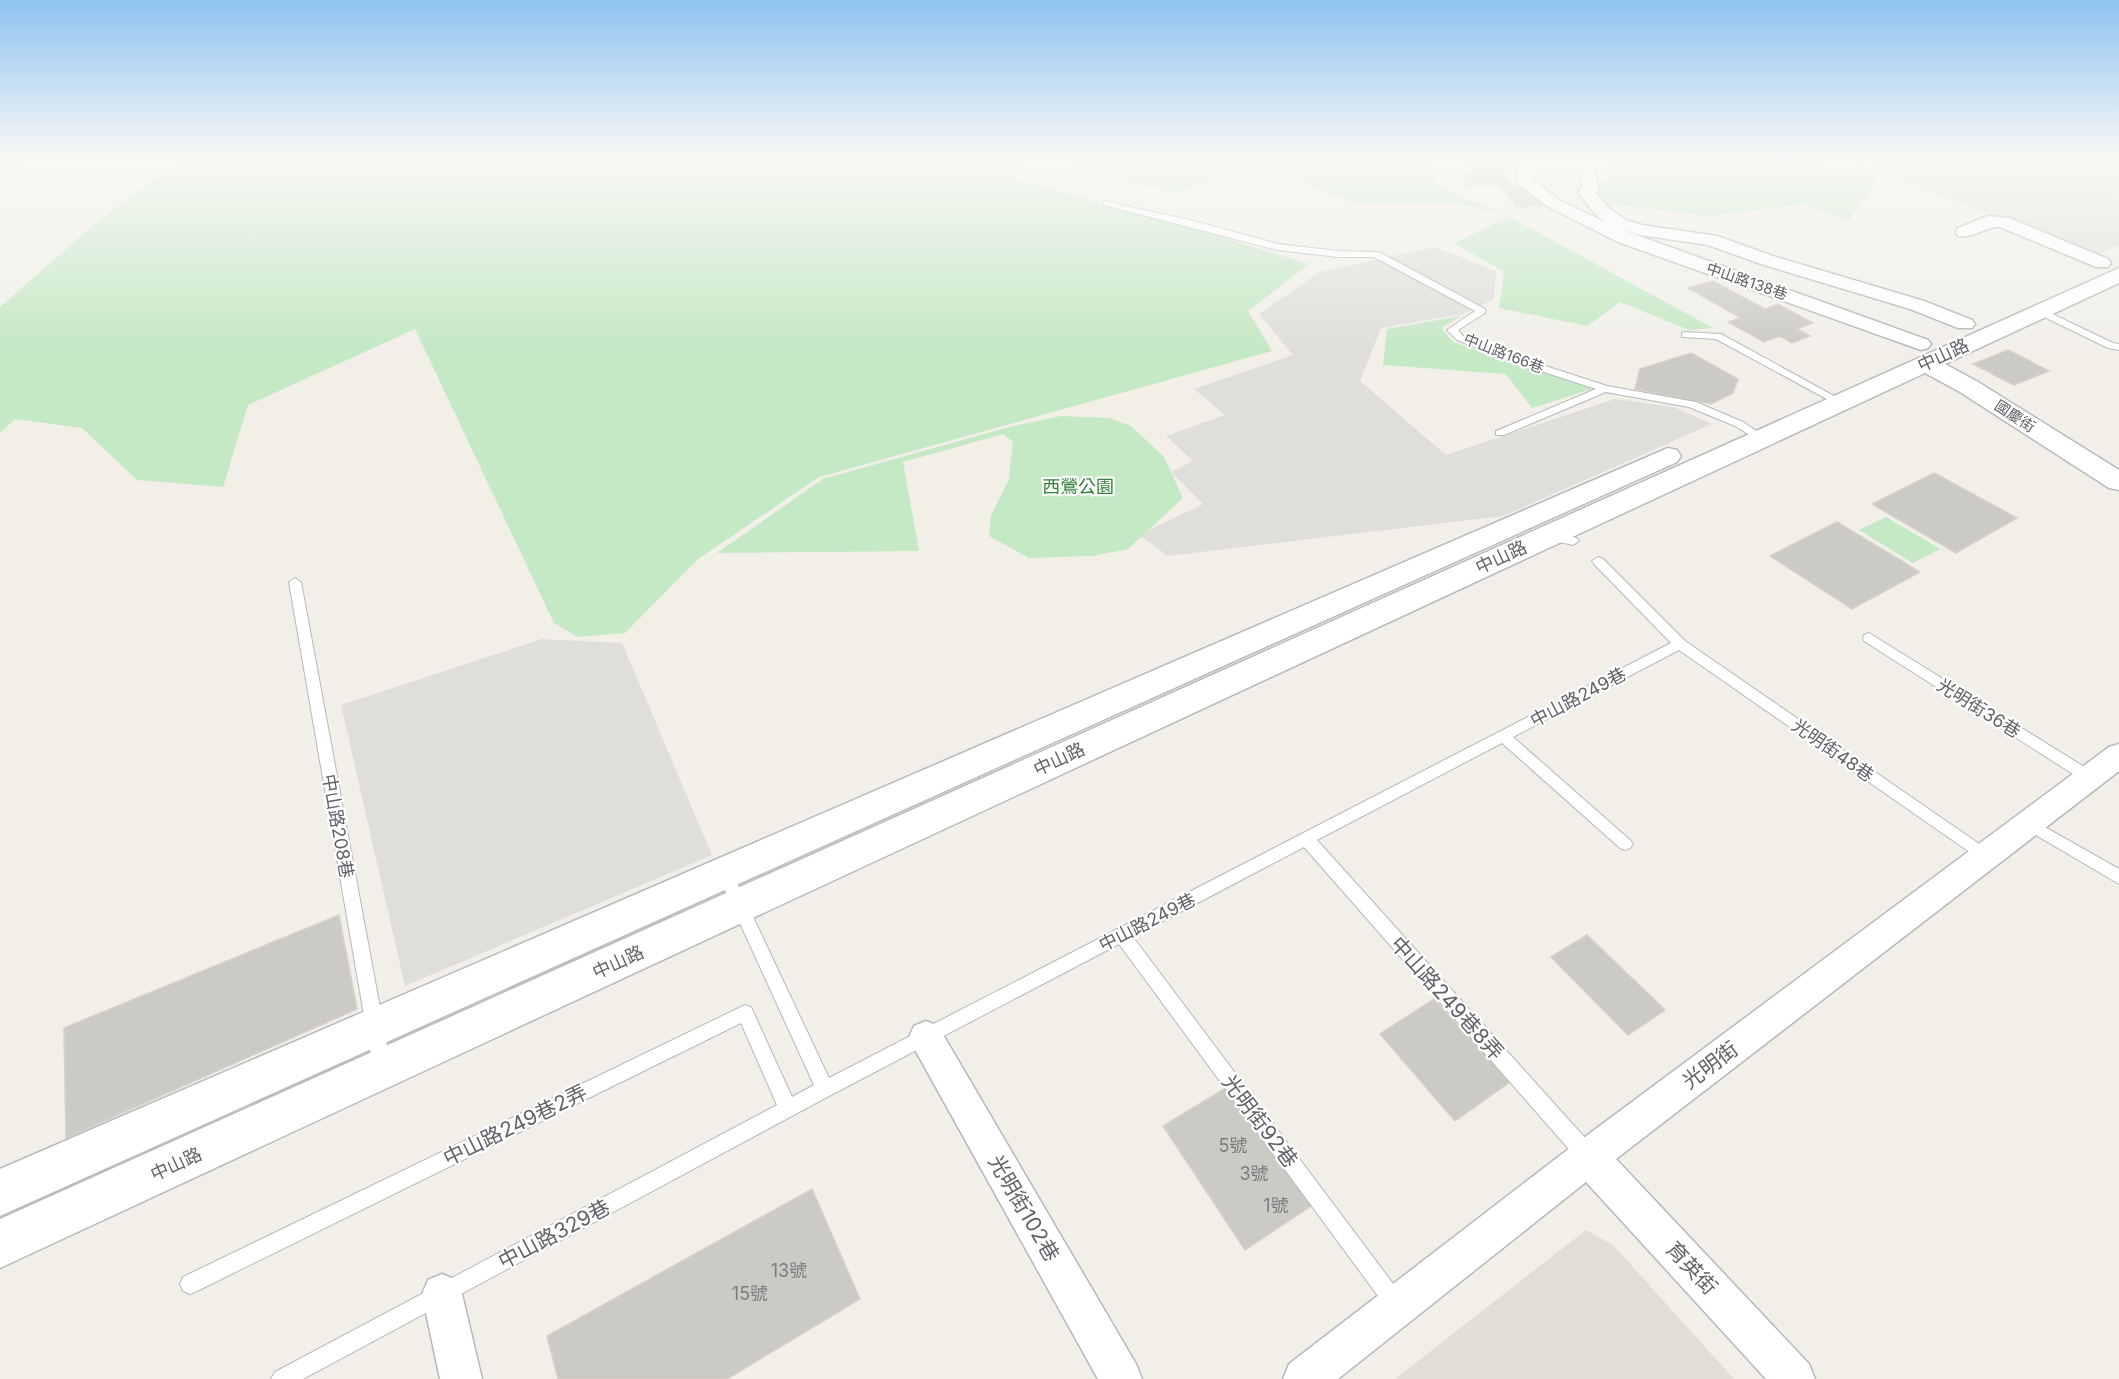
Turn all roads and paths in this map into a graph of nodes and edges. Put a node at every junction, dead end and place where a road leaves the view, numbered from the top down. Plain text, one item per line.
1 (1192, 223) edge
2 (1594, 223) edge
3 (1619, 223) edge
4 (1983, 223) edge
5 (2006, 223) edge
6 (1964, 232) dead end
7 (2113, 264) edge
8 (2039, 311) junction
9 (1965, 324) junction
10 (1685, 335) dead end
11 (2119, 347) edge
12 (1923, 354) junction
13 (1605, 389) junction
14 (1829, 396) junction
15 (1751, 431) junction
16 (1500, 433) dead end
17 (2119, 482) edge
18 (1587, 505) junction
19 (1598, 561) dead end
20 (295, 582) dead end
21 (1869, 638) dead end
22 (1680, 644) junction
23 (1503, 736) junction
24 (2117, 758) edge
25 (2089, 777) junction
26 (2029, 824) junction
27 (1306, 839) junction
28 (1625, 844) dead end
29 (1986, 856) junction
30 (725, 873) junction
31 (2119, 877) edge
32 (741, 905) junction
33 (1122, 935) junction
34 (374, 1027) junction
35 (926, 1036) junction
36 (382, 1070) junction
37 (825, 1089) junction
38 (788, 1110) junction
39 (1589, 1157) junction
40 (0, 1193) edge
41 (0, 1244) edge
42 (190, 1284) dead end
43 (442, 1294) junction
44 (1398, 1306) junction
45 (282, 1379) edge
46 (461, 1379) edge
47 (1121, 1379) edge
48 (1304, 1379) edge
49 (1794, 1379) edge

1 - 13 lane, 中山路166巷
2 - 12 street, 中山路138巷
3 - 9 street
4 - 6 street
5 - 7 street
7 - 8 street, 中山路
7 - 9 street, 中山路
8 - 11 lane
8 - 12 street, 中山路
9 - 12 street, 中山路
10 - 14 lane
12 - 14 street, 中山路
12 - 17 street, 國慶街
13 - 15 lane, 中山路166巷
13 - 16 lane
14 - 15 street, 中山路
15 - 18 street, 中山路
18 - 30 street, 中山路
18 - 32 street, 中山路
19 - 22 lane, 光明街48巷
20 - 34 lane, 中山路208巷
21 - 25 lane, 光明街36巷
22 - 23 lane, 中山路249巷
22 - 29 lane, 光明街48巷
23 - 27 lane, 中山路249巷
23 - 28 lane
24 - 25 street, 光明街
25 - 26 street, 光明街
26 - 29 street, 光明街
26 - 31 lane
27 - 33 lane, 中山路249巷
27 - 39 lane, 中山路249巷8弄
29 - 39 street, 光明街
30 - 32 lane
30 - 34 street, 中山路
32 - 36 street, 中山路
32 - 37 lane
33 - 35 lane, 中山路249巷
33 - 44 lane, 光明街92巷
34 - 36 lane, 中山路208巷
34 - 40 street, 中山路
35 - 37 lane, 中山路249巷
35 - 47 street, 光明街102巷
36 - 41 street, 中山路
37 - 38 lane, 中山路329巷
38 - 42 lane, 中山路249巷2弄
38 - 43 lane, 中山路329巷
39 - 44 street, 光明街
39 - 49 street, 育英街
43 - 45 lane, 中山路329巷
43 - 46 street
44 - 48 street, 光明街

